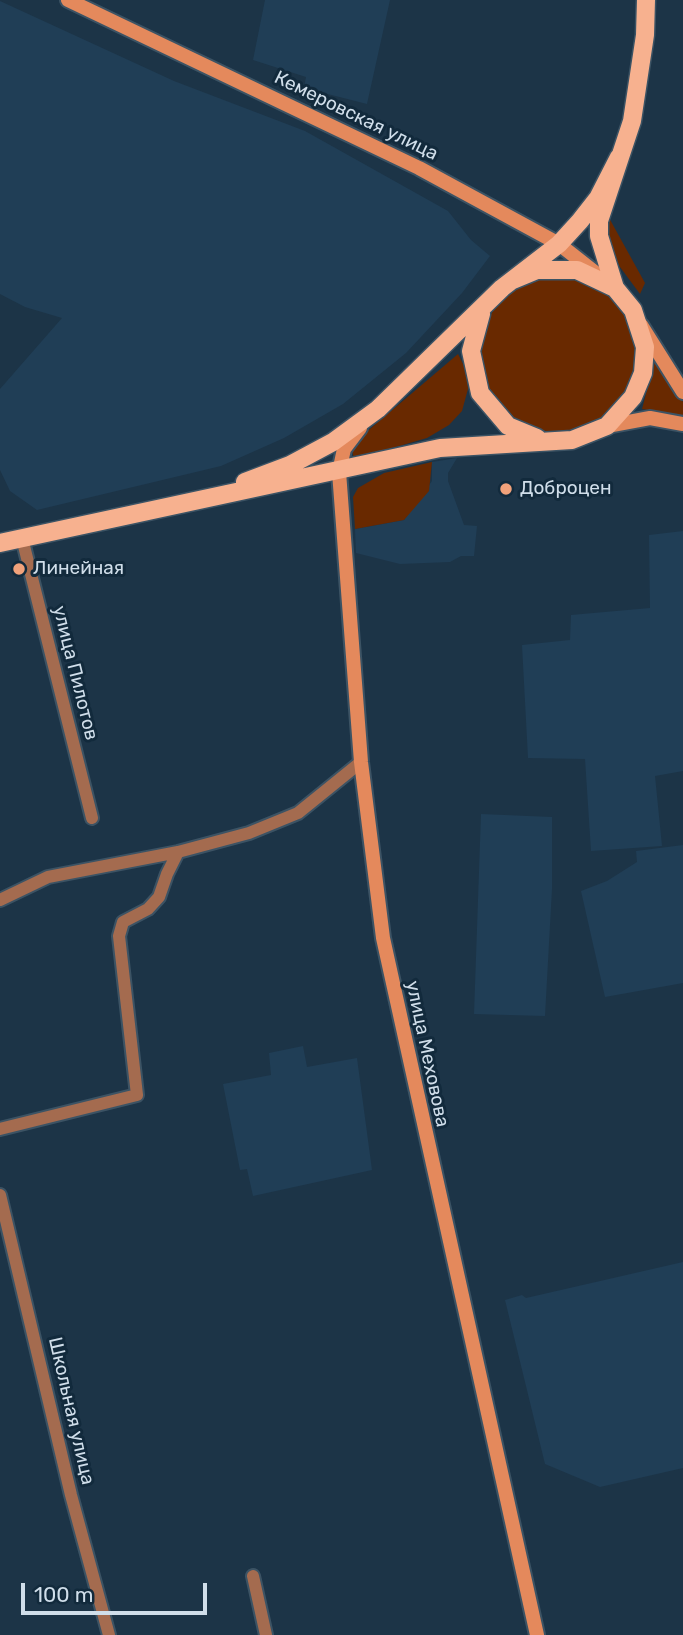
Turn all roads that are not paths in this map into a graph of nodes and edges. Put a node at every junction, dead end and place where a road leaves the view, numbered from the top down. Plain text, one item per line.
1 (68, 0) edge
2 (646, 0) edge
3 (619, 157) junction
4 (559, 244) junction
5 (513, 280) junction
6 (614, 288) junction
7 (492, 298) junction
8 (639, 322) junction
9 (683, 392) edge
10 (378, 409) junction
11 (683, 424) edge
12 (607, 426) junction
13 (547, 441) junction
14 (339, 472) junction
15 (160, 507) junction
16 (22, 538) junction
17 (0, 543) edge
18 (361, 762) junction
19 (93, 818) dead end
20 (178, 852) junction
21 (0, 900) edge
22 (0, 1129) edge
23 (0, 1195) edge
24 (253, 1576) dead end
25 (109, 1635) edge
26 (266, 1635) edge
27 (537, 1635) edge

1 - 4 street, Кемеровская улица
2 - 3 main road
3 - 4 main road
3 - 6 main road
4 - 5 main road
4 - 6 street, Кемеровская улица
5 - 6 main road
5 - 7 main road
6 - 8 main road
7 - 10 main road
7 - 13 main road
8 - 9 street
8 - 12 main road
10 - 14 street
10 - 15 main road
11 - 12 street
12 - 13 main road
13 - 14 main road
14 - 15 main road
14 - 18 street, улица Меховова
15 - 16 main road
16 - 17 main road
16 - 19 street, улица Пилотов
18 - 20 street
18 - 27 street, улица Меховова
20 - 21 street
20 - 22 street
23 - 25 street, Школьная улица
24 - 26 street

